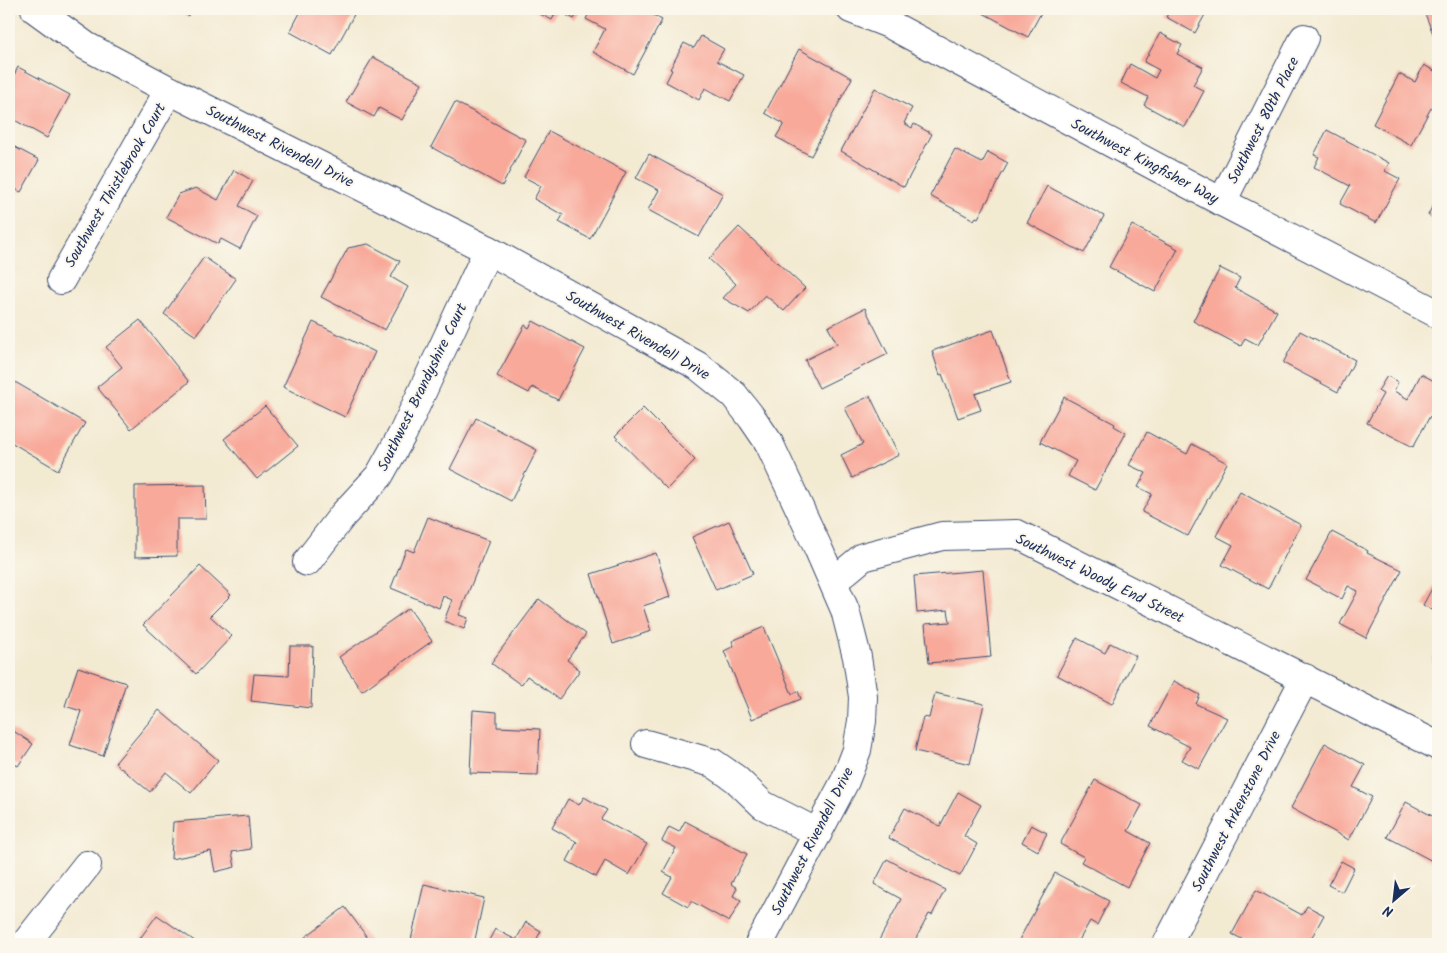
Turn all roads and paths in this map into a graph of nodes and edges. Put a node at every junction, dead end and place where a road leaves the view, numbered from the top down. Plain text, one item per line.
1 (35, 9) edge
2 (851, 9) edge
3 (893, 16) edge
4 (1304, 38) dead end
5 (169, 90) junction
6 (1222, 202) junction
7 (488, 250) junction
8 (61, 280) dead end
9 (1438, 314) edge
10 (307, 562) dead end
11 (834, 581) junction
12 (1305, 678) junction
13 (646, 744) dead end
14 (1438, 746) edge
15 (818, 833) junction
16 (88, 865) dead end
17 (25, 944) edge
18 (759, 944) edge
19 (1167, 944) edge

1 - 5 street, Southwest Rivendell Drive
2 - 3 street, Southwest Kingfisher Way
3 - 6 street, Southwest Kingfisher Way
4 - 6 street, Southwest 80th Place
5 - 7 street, Southwest Rivendell Drive
5 - 8 street, Southwest Thistlebrook Court
6 - 9 street, Southwest Kingfisher Way
7 - 10 street, Southwest Brandyshire Court
7 - 11 street, Southwest Rivendell Drive
11 - 12 street, Southwest Woody End Street
11 - 15 street, Southwest Rivendell Drive
12 - 14 street, Southwest Woody End Street
12 - 19 street, Southwest Arkenstone Drive
13 - 15 street
15 - 18 street, Southwest Rivendell Drive
16 - 17 street

